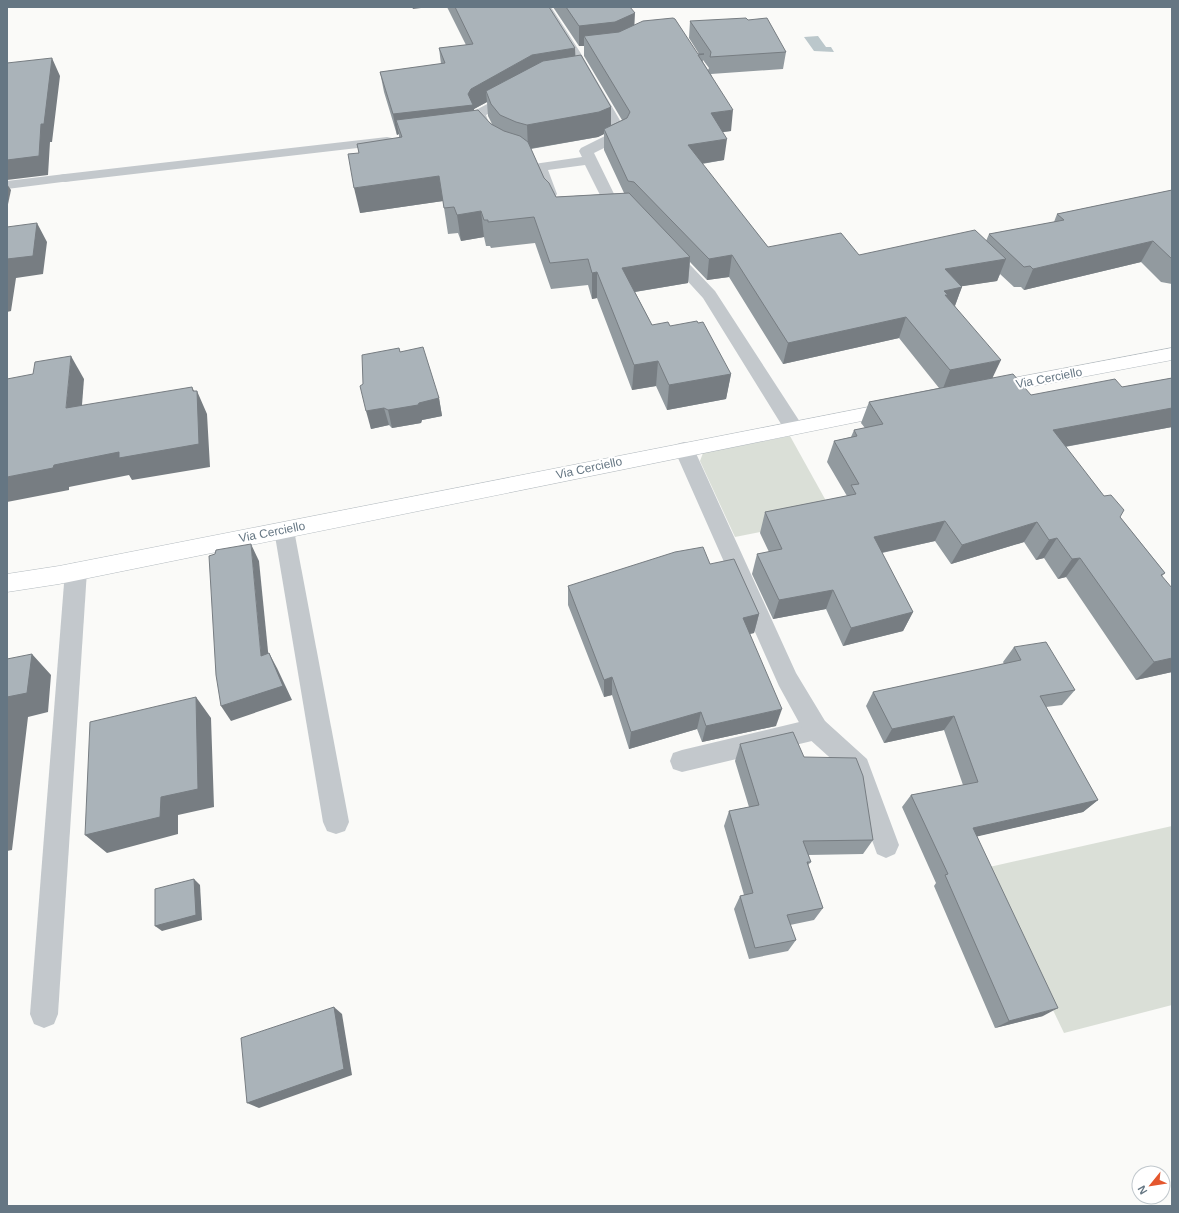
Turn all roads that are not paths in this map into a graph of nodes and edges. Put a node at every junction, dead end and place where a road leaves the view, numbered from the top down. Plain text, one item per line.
1 (545, 7) edge
2 (586, 74) junction
3 (570, 76) edge
4 (524, 88) edge
5 (485, 130) junction
6 (470, 131) edge
7 (398, 140) edge
8 (501, 146) edge
9 (590, 160) junction
10 (7, 185) edge
11 (561, 204) edge
12 (638, 218) edge
13 (658, 240) edge
14 (1172, 354) edge
15 (973, 392) edge
16 (910, 404) edge
17 (793, 427) junction
18 (684, 448) junction
19 (284, 530) junction
20 (76, 570) junction
21 (7, 583) edge
22 (816, 730) junction
23 (682, 761) dead end
24 (336, 822) dead end
25 (886, 845) dead end
26 (44, 1014) dead end

1 - 2 street
2 - 3 street
2 - 9 street
4 - 5 street
5 - 6 street
5 - 8 street
7 - 10 street
9 - 11 street
9 - 12 street
13 - 17 street
14 - 15 street, Via Cerciello
16 - 17 street, Via Cerciello
17 - 18 street, Via Cerciello
18 - 19 street, Via Cerciello
18 - 22 street
19 - 20 street, Via Cerciello
19 - 24 street
20 - 21 street, Via Cerciello
20 - 26 street
22 - 23 street
22 - 25 street

